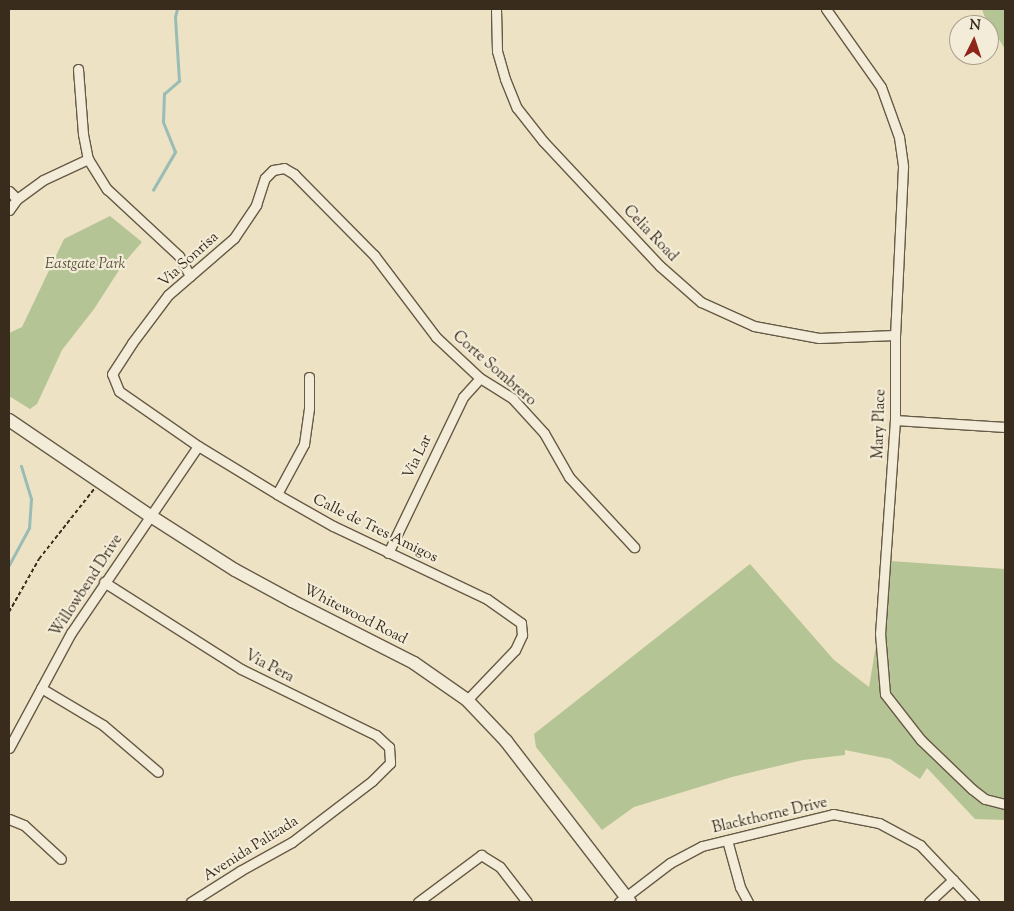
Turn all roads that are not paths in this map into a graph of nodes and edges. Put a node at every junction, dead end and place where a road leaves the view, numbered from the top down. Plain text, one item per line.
1 (496, 9) edge
2 (826, 9) edge
3 (78, 70) dead end
4 (88, 159) junction
5 (9, 191) edge
6 (312, 192) joint
7 (17, 199) junction
8 (9, 210) edge
9 (190, 276) junction
10 (895, 335) junction
11 (309, 377) dead end
12 (480, 378) junction
13 (138, 403) joint
14 (9, 420) edge
15 (895, 420) junction
16 (1005, 427) edge
17 (198, 446) junction
18 (277, 494) junction
19 (149, 515) junction
20 (634, 547) dead end
21 (388, 552) junction
22 (104, 582) junction
23 (41, 688) junction
24 (467, 700) junction
25 (9, 748) edge
26 (158, 772) dead end
27 (372, 781) joint
28 (1005, 804) edge
29 (9, 819) edge
30 (727, 840) junction
31 (61, 859) dead end
32 (953, 880) junction
33 (625, 900) edge
34 (191, 902) edge
35 (418, 902) edge
36 (527, 902) edge
37 (748, 902) edge
38 (929, 902) edge
39 (974, 902) edge

1 - 10 street, Celia Road
2 - 10 street, Mary Place
3 - 4 street
4 - 7 street
4 - 9 street
5 - 7 street
6 - 9 street, Via Sonrisa
6 - 12 street, Corte Sombrero
7 - 8 street
9 - 13 street, Via Sonrisa
10 - 15 street, Mary Place
11 - 18 street
12 - 20 street, Corte Sombrero
12 - 21 street, Via Lar
13 - 17 street, Calle de Tres Amigos
14 - 19 main road, Whitewood Road
15 - 16 street
15 - 28 street, Mary Place
17 - 18 street, Calle de Tres Amigos
17 - 19 street, Willowbend Drive
18 - 21 street, Calle de Tres Amigos
19 - 22 street, Willowbend Drive
19 - 24 main road, Whitewood Road
21 - 24 street, Calle de Tres Amigos
22 - 23 street, Willowbend Drive
22 - 27 street, Via Pera
23 - 25 street, Willowbend Drive
23 - 26 street
24 - 33 main road, Whitewood Road
27 - 34 street, Avenida Palizada
29 - 31 street
30 - 32 street, Blackthorne Drive
30 - 33 street, Blackthorne Drive
30 - 37 street
32 - 38 street
32 - 39 street, Blackthorne Drive
35 - 36 street

